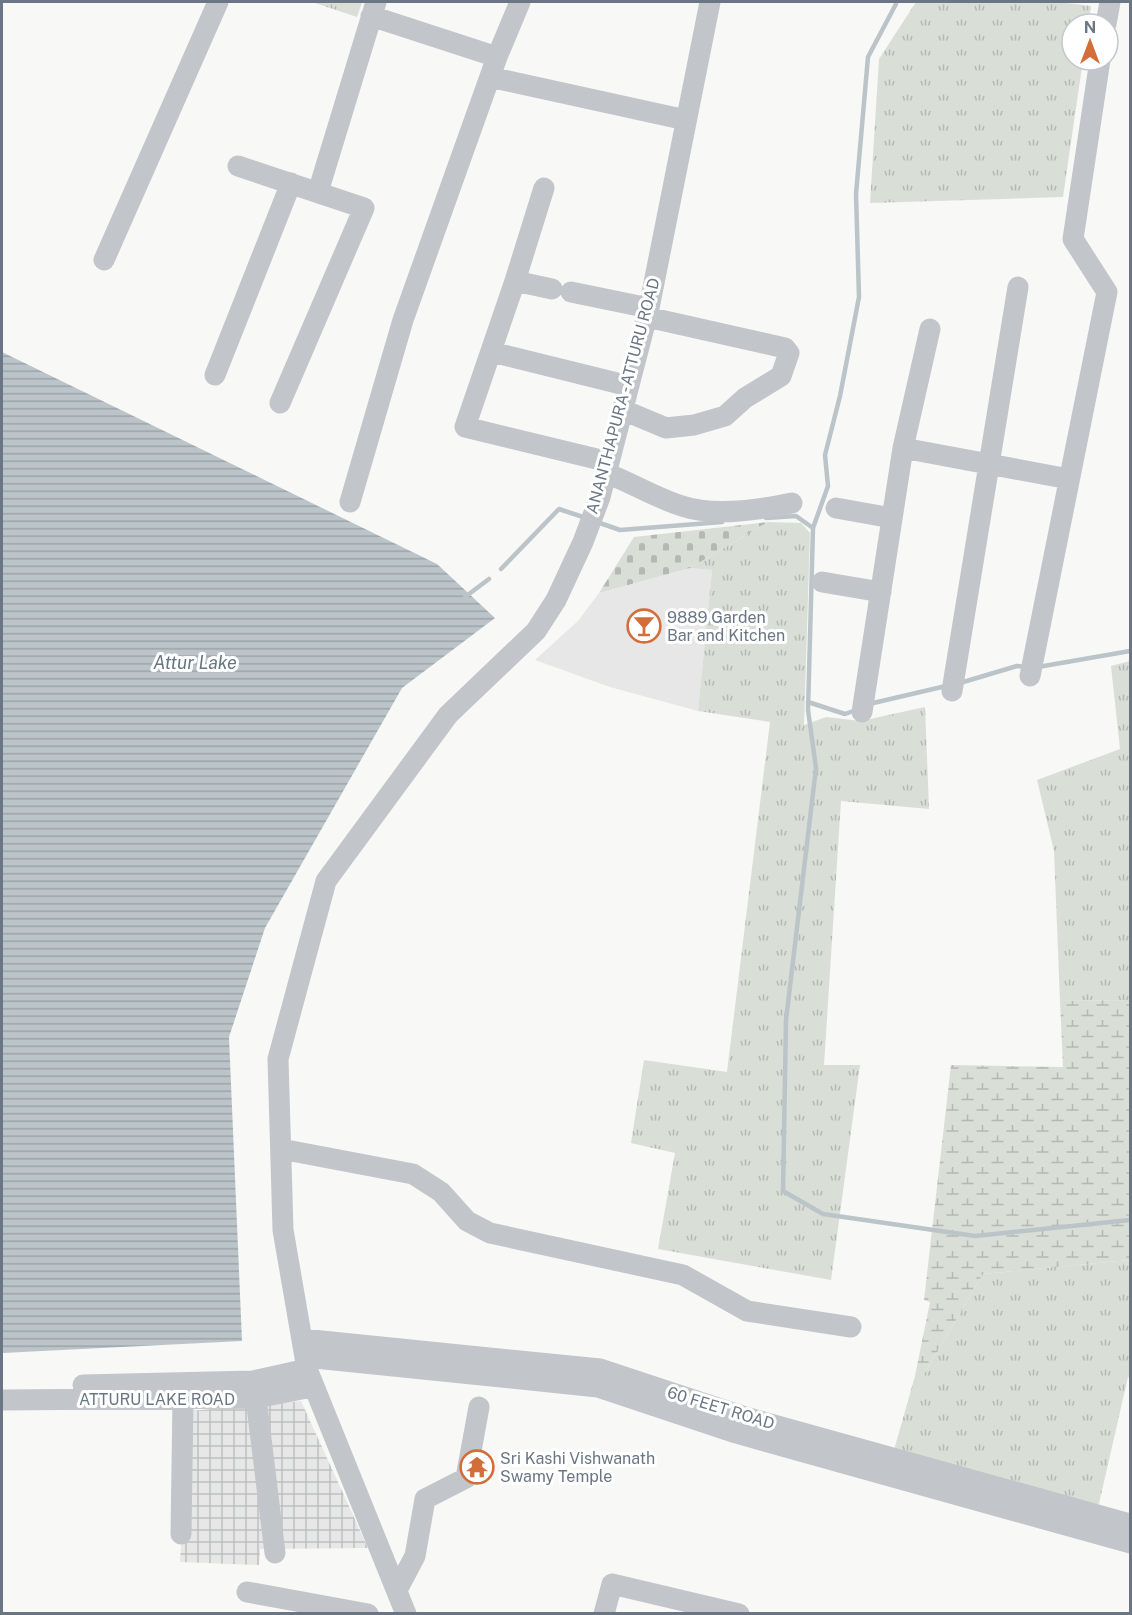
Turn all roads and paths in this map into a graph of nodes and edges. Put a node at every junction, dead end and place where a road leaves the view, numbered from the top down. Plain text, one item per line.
1 (218, 2) edge
2 (520, 2) edge
3 (710, 2) edge
4 (374, 9) edge
5 (497, 57) junction
6 (1098, 72) edge
7 (490, 77) junction
8 (686, 120) junction
9 (238, 166) dead end
10 (291, 183) junction
11 (544, 188) dead end
12 (318, 192) junction
13 (104, 260) dead end
14 (515, 281) junction
15 (1018, 287) dead end
16 (648, 312) junction
17 (930, 329) dead end
18 (492, 352) junction
19 (215, 375) dead end
20 (629, 386) junction
21 (280, 403) dead end
22 (623, 411) junction
23 (903, 448) junction
24 (988, 464) junction
25 (608, 467) junction
26 (1069, 479) junction
27 (350, 502) dead end
28 (792, 503) dead end
29 (836, 508) dead end
30 (892, 518) junction
31 (822, 582) dead end
32 (881, 592) junction
33 (1030, 676) dead end
34 (952, 691) dead end
35 (862, 712) dead end
36 (281, 1149) junction
37 (851, 1327) dead end
38 (307, 1363) junction
39 (2, 1387) edge
40 (256, 1398) junction
41 (183, 1399) junction
42 (2, 1400) edge
43 (479, 1407) dead end
44 (1131, 1524) edge
45 (181, 1534) dead end
46 (1131, 1543) edge
47 (275, 1553) dead end
48 (396, 1590) junction
49 (247, 1592) dead end
50 (368, 1614) edge
51 (406, 1614) edge
52 (604, 1614) edge
53 (739, 1614) edge

1 - 13 street
2 - 5 street
3 - 8 street, ANANTHAPURA - ATTURU ROAD
4 - 5 street
4 - 12 street
5 - 7 street
6 - 26 street
7 - 8 street
7 - 27 street
8 - 16 street, ANANTHAPURA - ATTURU ROAD
9 - 10 street
10 - 12 street
10 - 19 street
11 - 14 street
12 - 21 street
14 - 16 street
14 - 18 street
15 - 24 street
16 - 20 street, ANANTHAPURA - ATTURU ROAD
16 - 22 street
17 - 23 street
18 - 20 street
18 - 25 street
20 - 22 street, ANANTHAPURA - ATTURU ROAD
22 - 25 street, ANANTHAPURA - ATTURU ROAD
23 - 24 street
23 - 30 street
24 - 26 street
24 - 34 street
25 - 28 street
25 - 36 street, ANANTHAPURA - ATTURU ROAD
26 - 33 street
29 - 30 street
30 - 32 street
31 - 32 street
32 - 35 street
36 - 37 street
36 - 38 street, ANANTHAPURA - ATTURU ROAD
38 - 39 street, ATTURU LAKE ROAD
38 - 40 street, ATTURU LAKE ROAD
38 - 44 street, 60 FEET ROAD
38 - 46 street, 60 FEET ROAD
38 - 48 street, ANANTHAPURA - ATTURU ROAD
40 - 41 street, ATTURU LAKE ROAD
40 - 47 street
41 - 42 street, ATTURU LAKE ROAD
41 - 45 street
43 - 48 street
48 - 51 street, ANANTHAPURA - ATTURU ROAD
49 - 50 street
52 - 53 street

